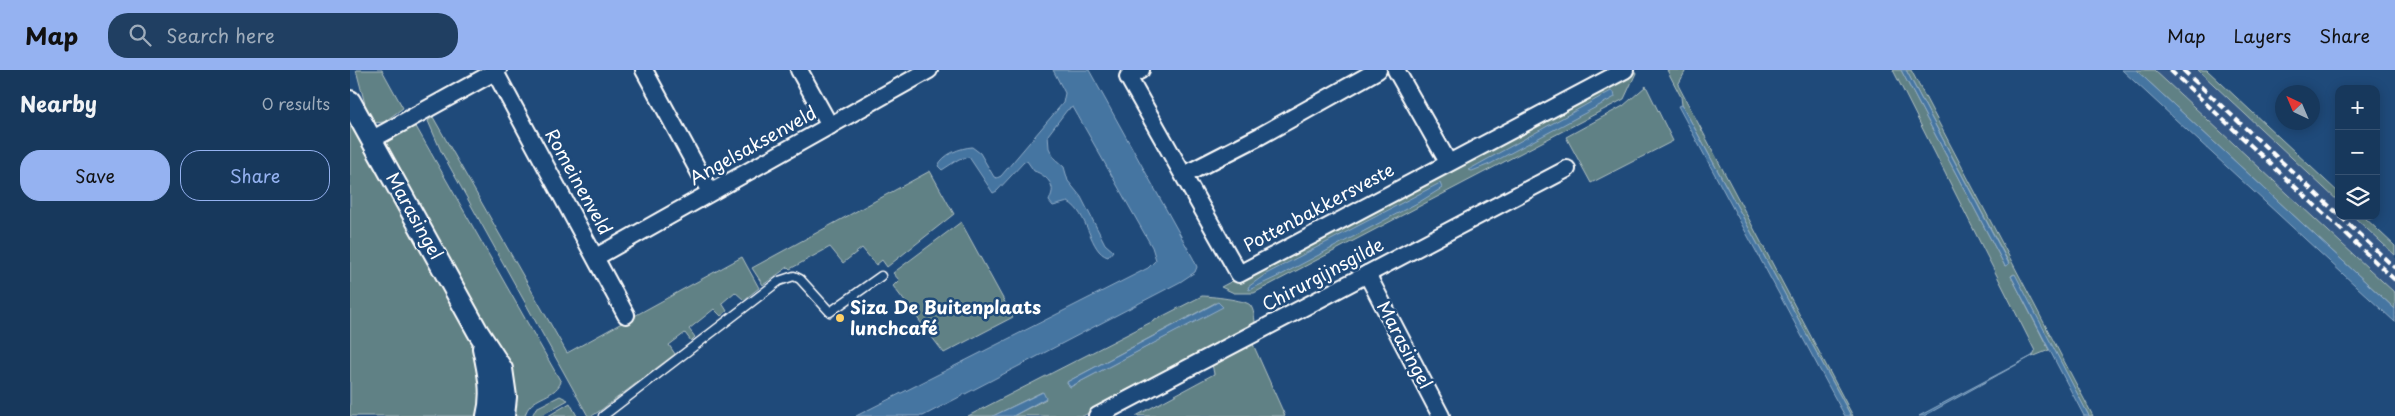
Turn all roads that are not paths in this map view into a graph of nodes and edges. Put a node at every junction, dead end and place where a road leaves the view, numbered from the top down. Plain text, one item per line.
1 (644, 70) edge
2 (799, 70) edge
3 (928, 70) edge
4 (1378, 70) edge
5 (1396, 70) edge
6 (1625, 70) edge
7 (496, 71) edge
8 (1132, 72) edge
9 (350, 101) edge
10 (830, 126) junction
11 (372, 140) junction
12 (1448, 162) junction
13 (1567, 169) dead end
14 (1184, 174) junction
15 (710, 192) junction
16 (596, 257) junction
17 (1367, 274) junction
18 (881, 276) dead end
19 (626, 315) dead end
20 (478, 332) junction
21 (486, 416) edge
22 (504, 416) edge
23 (603, 416) edge
24 (1097, 416) edge
25 (1442, 416) edge

1 - 15 street
2 - 10 street
3 - 10 street, Angelsaksenveld
4 - 14 street
5 - 12 street
6 - 12 street
7 - 11 street
7 - 16 street, Romeinenveld
8 - 14 street
9 - 11 street, Marasingel
10 - 15 street, Angelsaksenveld
11 - 20 street, Marasingel
12 - 14 street, Pottenbakkersveste
13 - 17 street, Chirurgijnsgilde
15 - 16 street, Angelsaksenveld
16 - 19 street, Romeinenveld
17 - 24 street, Chirurgijnsgilde
17 - 25 street, Marasingel
18 - 23 lane
20 - 21 street, Marasingel
20 - 22 street, Marasingel

